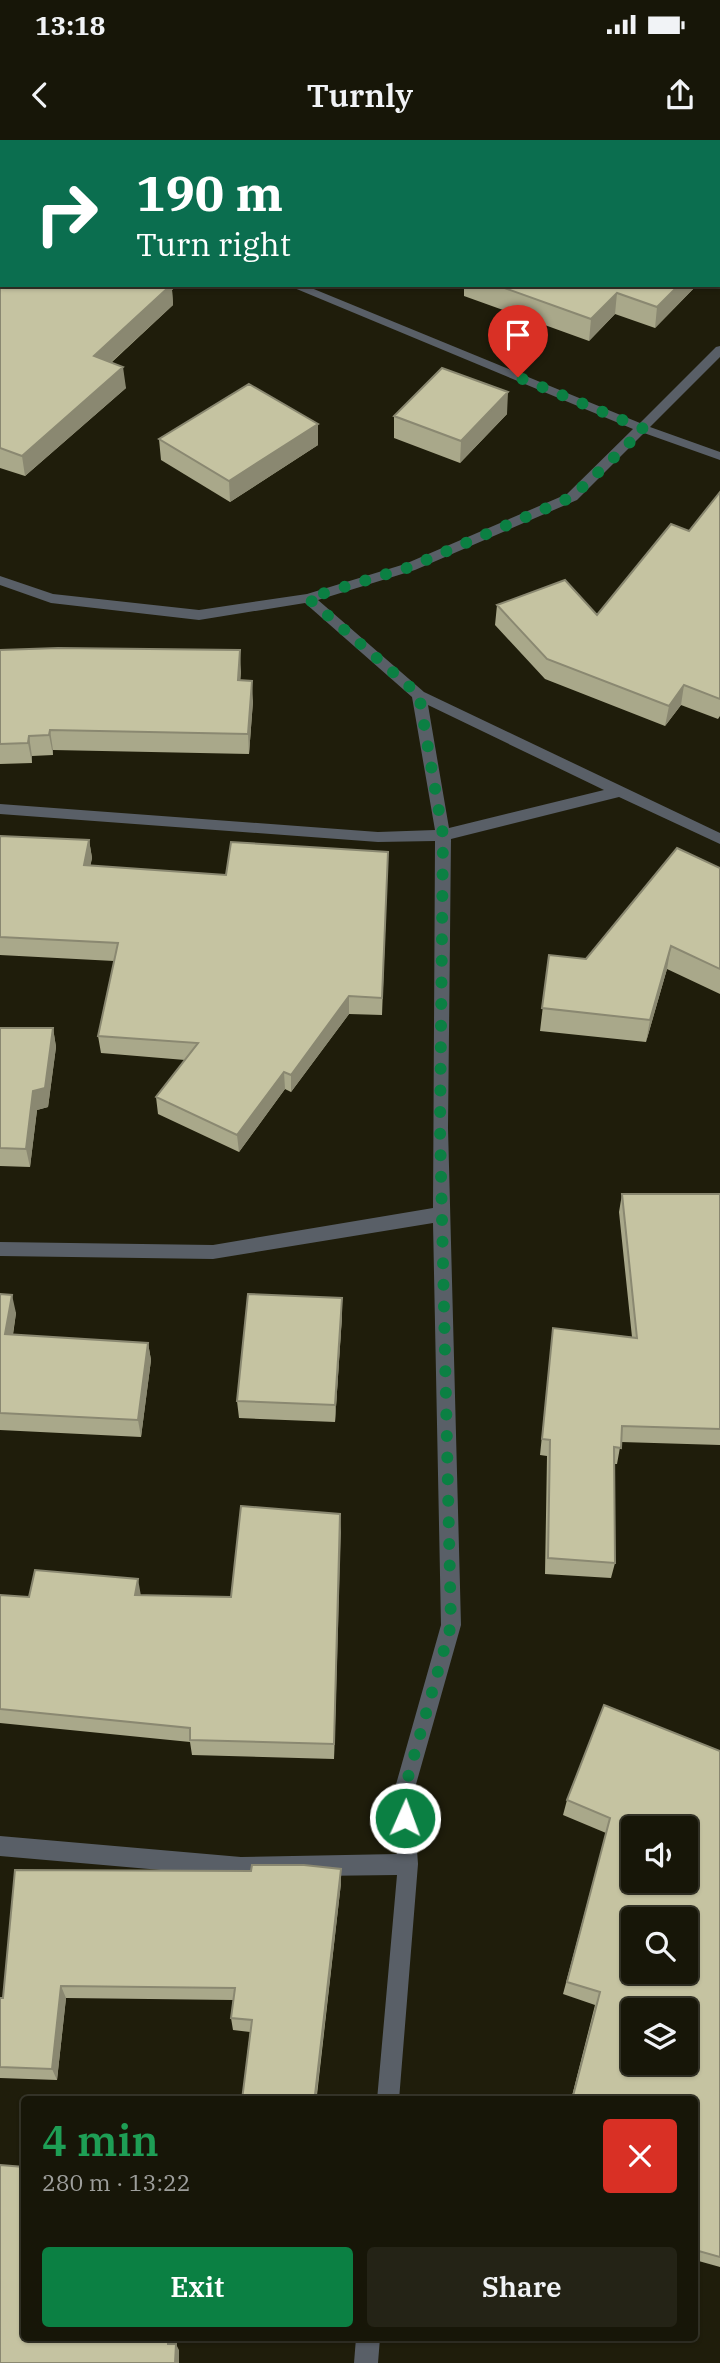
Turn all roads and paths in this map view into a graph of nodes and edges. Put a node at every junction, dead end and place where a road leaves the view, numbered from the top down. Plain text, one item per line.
1 (298, 287) edge
2 (720, 350) edge
3 (644, 429) junction
4 (720, 456) edge
5 (0, 580) edge
6 (308, 598) junction
7 (419, 695) junction
8 (621, 791) junction
9 (0, 809) edge
10 (443, 835) junction
11 (720, 839) edge
12 (442, 1214) junction
13 (0, 1249) edge
14 (0, 1846) edge
15 (408, 1864) junction
16 (388, 2096) edge
17 (368, 2341) edge
18 (366, 2363) edge

1 - 3 street
2 - 3 street
3 - 4 street
3 - 6 street
5 - 6 street
6 - 7 street
7 - 8 street
7 - 10 street
8 - 10 street
8 - 11 street
9 - 10 street
10 - 12 street
12 - 13 street
12 - 15 street
14 - 15 street
15 - 16 street
17 - 18 street

